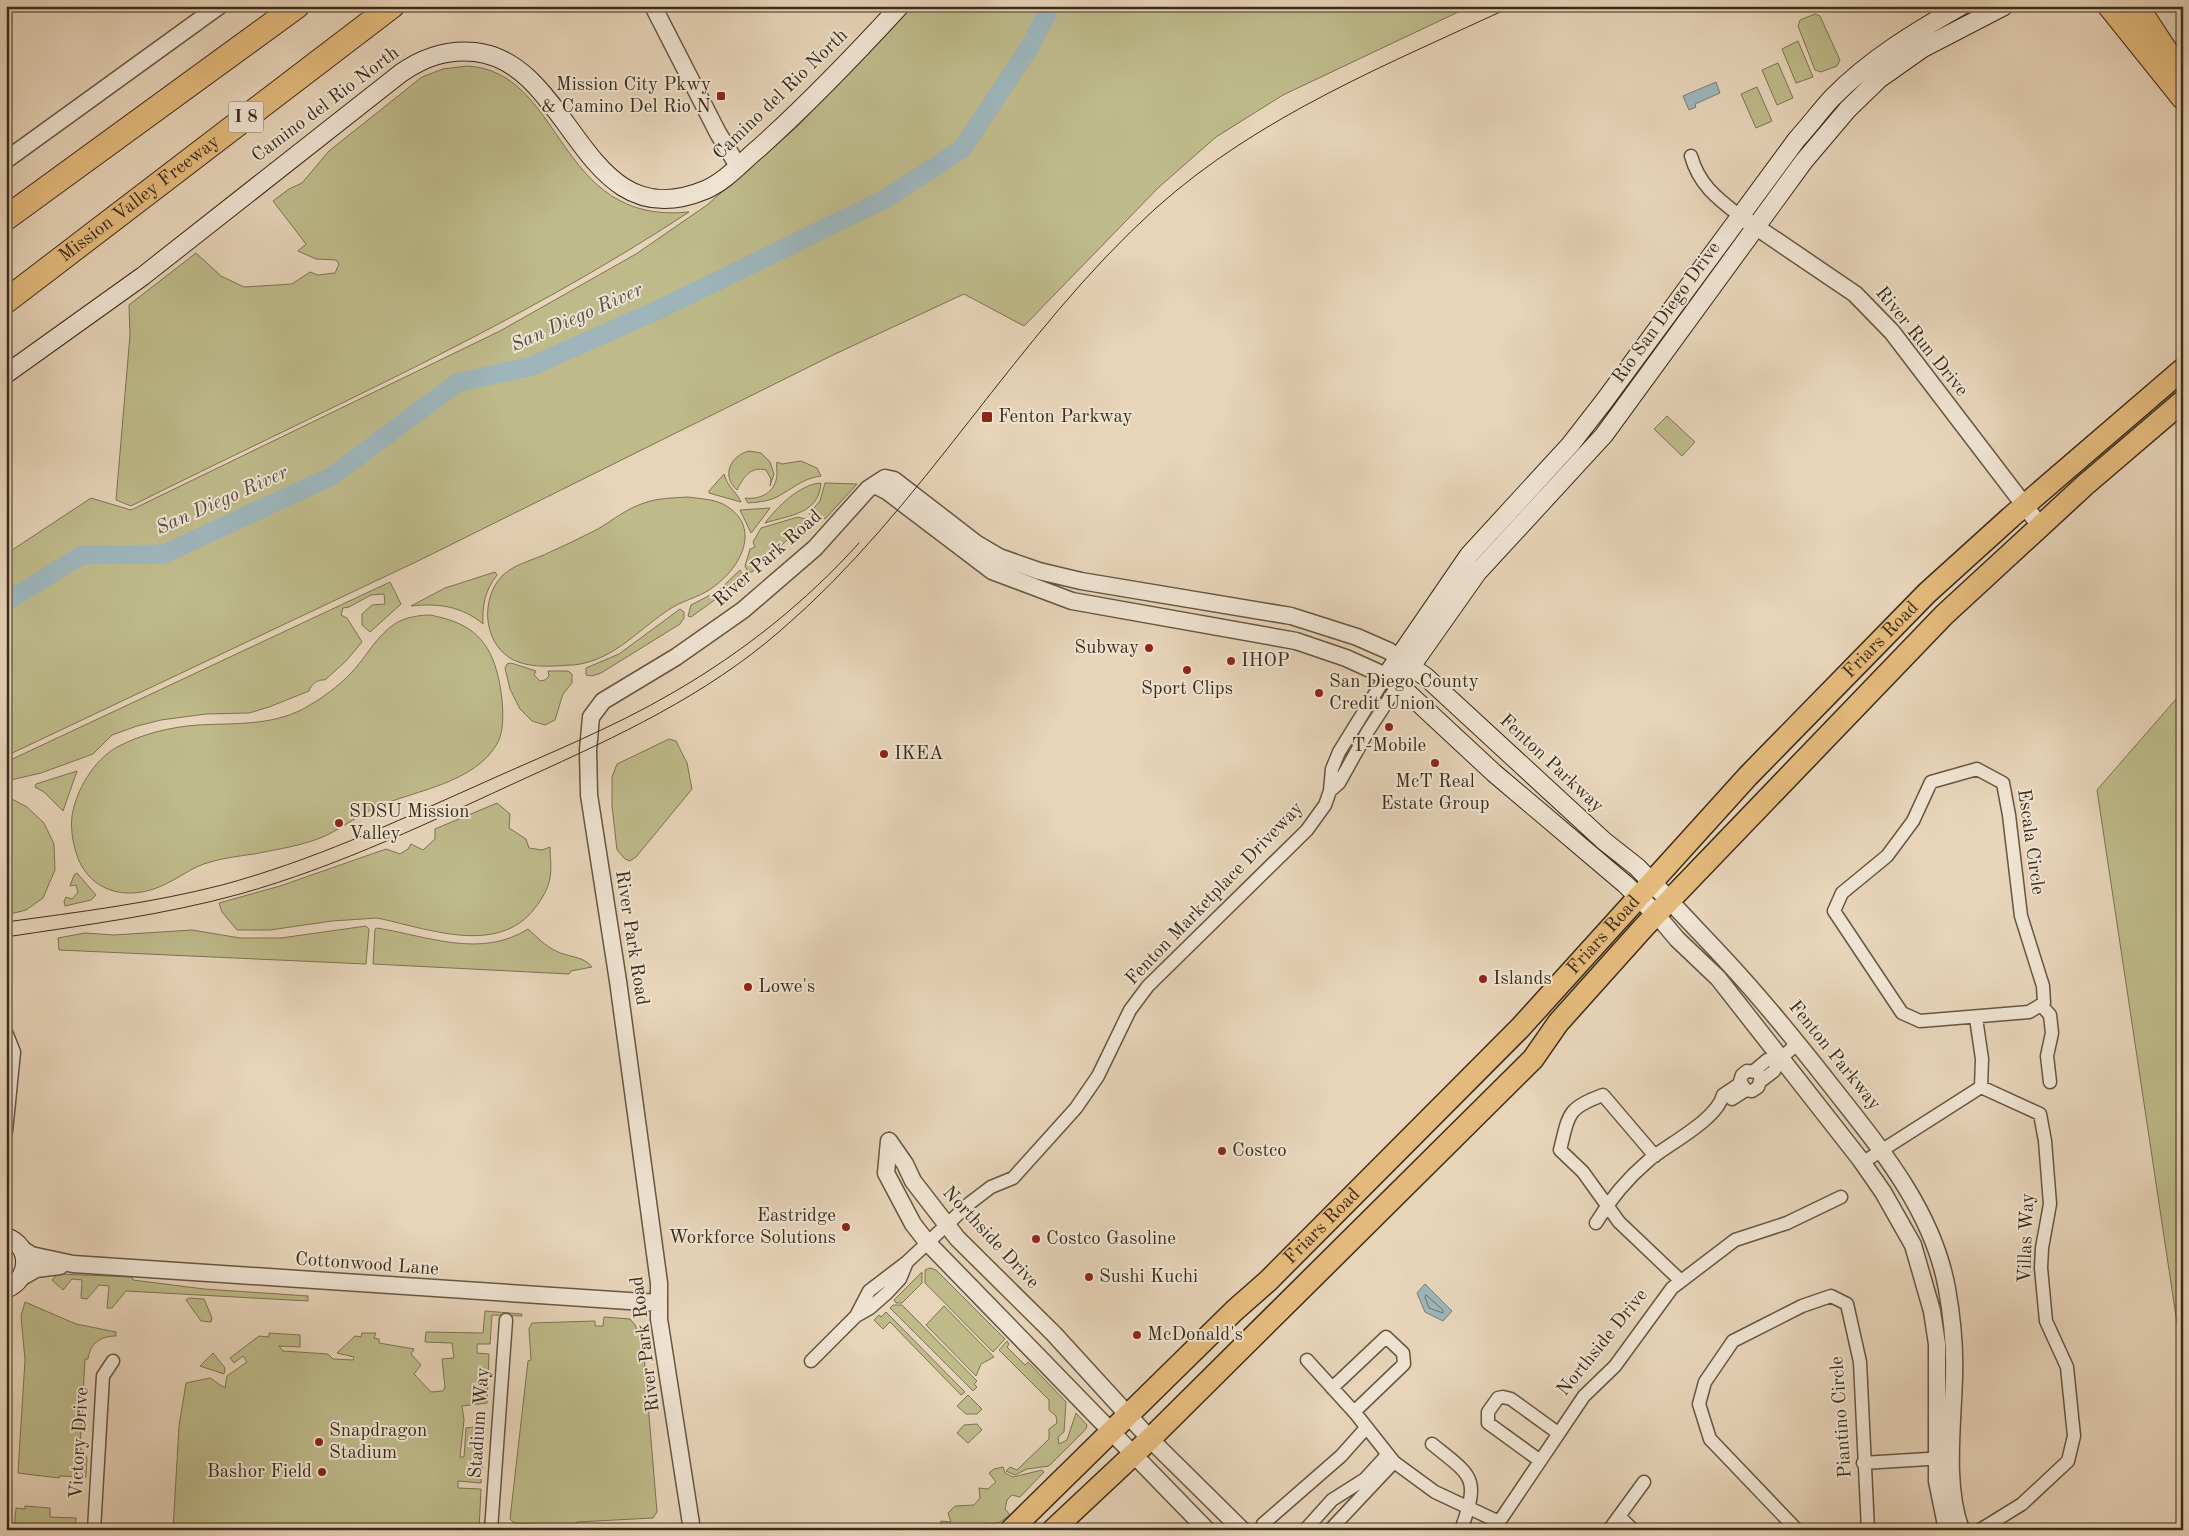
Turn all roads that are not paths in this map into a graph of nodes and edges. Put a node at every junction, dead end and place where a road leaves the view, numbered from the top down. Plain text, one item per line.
1 (219, 6) edge
2 (297, 6) edge
3 (392, 6) edge
4 (653, 6) edge
5 (900, 6) edge
6 (1961, 6) edge
7 (2004, 6) edge
8 (2110, 6) edge
9 (2136, 6) edge
10 (2183, 77) edge
11 (2183, 97) edge
12 (1692, 156) dead end
13 (6, 160) edge
14 (738, 166) junction
15 (1740, 216) junction
16 (6, 218) edge
17 (1756, 226) junction
18 (6, 301) edge
19 (2183, 369) edge
20 (6, 374) edge
21 (2183, 401) edge
22 (1588, 421) junction
23 (1604, 435) junction
24 (875, 485) junction
25 (2024, 505) junction
26 (926, 521) junction
27 (952, 525) junction
28 (2041, 527) junction
29 (1404, 662) junction
30 (1392, 680) junction
31 (1330, 791) junction
32 (1646, 890) junction
33 (1662, 907) junction
34 (2041, 1005) junction
35 (1976, 1018) junction
36 (6, 1032) edge
37 (1798, 1043) junction
38 (1780, 1059) junction
39 (1757, 1076) junction
40 (2050, 1082) dead end
41 (1743, 1086) junction
42 (1831, 1086) junction
43 (1981, 1087) junction
44 (1812, 1101) junction
45 (7, 1110) edge
46 (6, 1131) edge
47 (1881, 1150) junction
48 (1655, 1156) junction
49 (1862, 1163) junction
50 (1841, 1197) dead end
51 (1607, 1205) junction
52 (1596, 1223) dead end
53 (946, 1224) junction
54 (12, 1240) edge
55 (927, 1242) junction
56 (72, 1264) junction
57 (1681, 1281) junction
58 (14, 1284) edge
59 (6, 1303) edge
60 (659, 1303) junction
61 (506, 1320) dead end
62 (1307, 1360) dead end
63 (113, 1361) dead end
64 (811, 1361) dead end
65 (1332, 1388) junction
66 (1354, 1412) junction
67 (1128, 1415) junction
68 (1366, 1428) junction
69 (1110, 1432) junction
70 (1558, 1433) junction
71 (1150, 1439) junction
72 (1432, 1444) dead end
73 (1132, 1456) junction
74 (1945, 1458) junction
75 (1390, 1459) junction
76 (1539, 1460) junction
77 (1863, 1463) junction
78 (1644, 1482) dead end
79 (1352, 1486) junction
80 (1363, 1495) junction
81 (1468, 1509) junction
82 (1619, 1516) junction
83 (1263, 1524) dead end
84 (1498, 1526) edge
85 (94, 1530) edge
86 (491, 1530) edge
87 (692, 1530) edge
88 (1011, 1530) edge
89 (1053, 1530) edge
90 (1207, 1530) edge
91 (1242, 1530) edge
92 (1305, 1530) edge
93 (1330, 1530) edge
94 (1461, 1530) edge
95 (1609, 1530) edge
96 (1633, 1530) edge
97 (1797, 1530) edge
98 (1868, 1530) edge
99 (1947, 1530) edge
100 (1961, 1530) edge
101 (1980, 1530) edge

1 - 13 street
2 - 16 highway
3 - 18 highway, Mission Valley Freeway / I 8
4 - 14 street
5 - 14 main road, Camino del Rio North
6 - 15 main road, Rio San Diego Drive
7 - 17 main road, Rio San Diego Drive
8 - 11 highway
9 - 10 highway
12 - 15 street
14 - 20 main road, Camino del Rio North
15 - 17 street, River Run Drive
15 - 22 main road, Rio San Diego Drive
17 - 23 main road, Rio San Diego Drive
17 - 25 street, River Run Drive
19 - 25 highway, Friars Road
21 - 28 highway, Friars Road
22 - 23 main road
22 - 29 main road, Rio San Diego Drive
23 - 29 main road, Rio San Diego Drive
24 - 26 street, Fenton Parkway
24 - 27 street, Fenton Parkway
24 - 60 street, River Park Road
25 - 28 street, River Run Drive
25 - 32 highway, Friars Road
26 - 27 street
26 - 30 street, Fenton Parkway
27 - 29 street, Fenton Parkway
28 - 33 highway, Friars Road
29 - 30 main road, Rio San Diego Drive
29 - 32 main road, Fenton Parkway
30 - 31 street, Fenton Marketplace Driveway
30 - 31 street, Fenton Marketplace Driveway
30 - 32 main road, Fenton Parkway
31 - 53 street, Fenton Marketplace Driveway
32 - 33 main road, Fenton Parkway
32 - 67 highway, Friars Road
33 - 37 street, Fenton Parkway
33 - 38 street, Fenton Parkway
33 - 71 highway, Friars Road
34 - 35 street, Escala Circle
34 - 35 street, Escala Circle
34 - 40 street
35 - 43 street
36 - 45 street
37 - 38 street
37 - 42 street, Fenton Parkway
38 - 39 street
38 - 44 street, Fenton Parkway
39 - 41 street
39 - 41 street
41 - 48 street
42 - 44 street
42 - 47 street, Fenton Parkway
43 - 47 street
43 - 101 street, Villas Way
44 - 49 street, Fenton Parkway
45 - 46 street
47 - 49 street
47 - 74 street, Fenton Parkway
48 - 51 street
48 - 51 street
49 - 74 street, Fenton Parkway
50 - 57 street, Northside Drive
51 - 52 street
51 - 57 street
53 - 55 street, Fenton Marketplace Driveway
53 - 55 street, Northside Drive
53 - 67 street, Northside Drive
54 - 56 street, Cottonwood Lane
54 - 58 main road
55 - 64 street, Fenton Marketplace Driveway
55 - 69 street, Northside Drive
56 - 58 street, Cottonwood Lane
56 - 60 street, Cottonwood Lane
57 - 70 street, Northside Drive
58 - 59 main road
60 - 87 street, River Park Road
61 - 86 street, Stadium Way
62 - 65 street, Northside Drive
63 - 85 street, Victory Drive
65 - 66 street, Northside Drive
65 - 66 street
66 - 68 street, Northside Drive
67 - 69 highway, Friars Road
67 - 71 street, Northside Drive
68 - 75 street, Northside Drive
68 - 83 street
69 - 73 street, Northside Drive
69 - 88 highway, Friars Road
70 - 76 street, Northside Drive
70 - 76 street
71 - 73 highway, Friars Road
71 - 91 street, Northside Drive
72 - 81 street
73 - 89 highway, Friars Road
73 - 90 street, Northside Drive
74 - 77 street
74 - 99 street, Fenton Parkway
74 - 100 street, Fenton Parkway
75 - 79 street
75 - 80 street
75 - 81 street, Northside Drive
76 - 84 street, Northside Drive
77 - 97 street, Piantino Circle
77 - 98 street, Piantino Circle
78 - 82 street
79 - 80 street
79 - 92 street
80 - 93 street
81 - 84 street, Northside Drive
81 - 94 street
82 - 95 street
82 - 96 street

